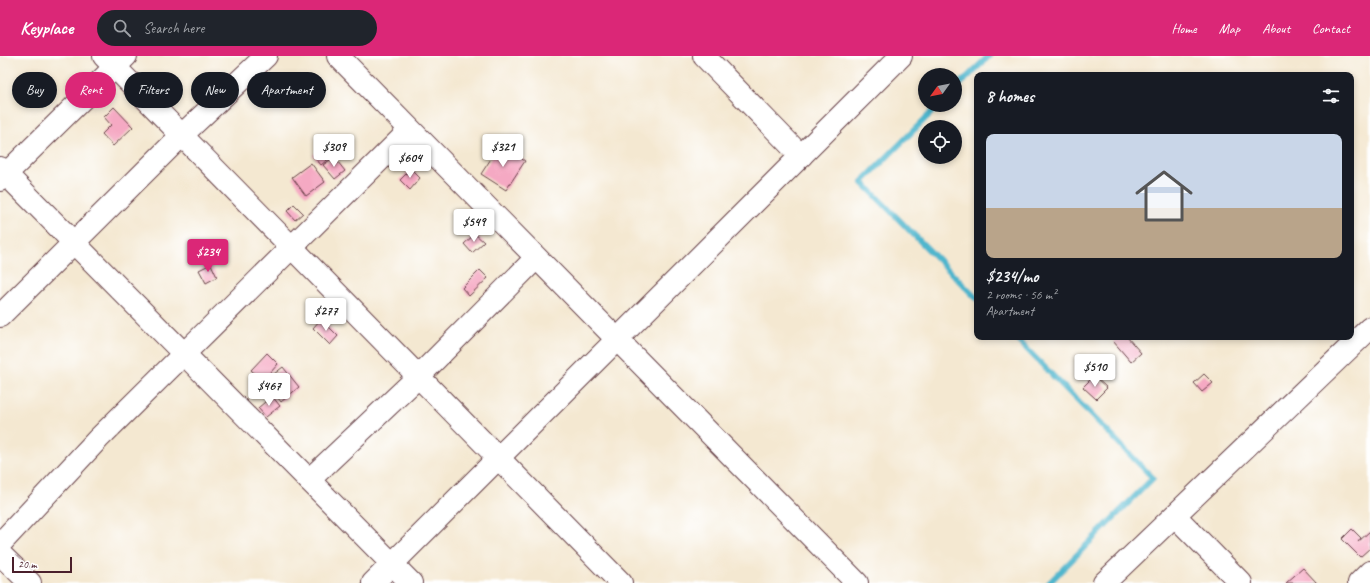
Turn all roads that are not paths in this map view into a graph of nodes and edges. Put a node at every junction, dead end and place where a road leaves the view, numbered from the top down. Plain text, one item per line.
1 (266, 56) edge
2 (338, 56) edge
3 (704, 56) edge
4 (901, 56) edge
5 (115, 60) edge
6 (410, 130) junction
7 (182, 135) junction
8 (801, 156) junction
9 (2, 174) edge
10 (74, 243) junction
11 (292, 246) junction
12 (536, 258) junction
13 (0, 316) edge
14 (1370, 328) edge
15 (616, 340) junction
16 (184, 354) junction
17 (418, 377) junction
18 (498, 458) junction
19 (309, 480) junction
20 (1175, 516) junction
21 (0, 544) edge
22 (0, 554) edge
23 (392, 564) junction
24 (1370, 572) edge
25 (30, 583) edge
26 (373, 583) edge
27 (411, 583) edge
28 (621, 583) edge
29 (857, 583) edge
30 (1104, 583) edge
31 (1241, 583) edge
32 (1359, 583) edge

1 - 7 street
2 - 6 street
3 - 8 street
4 - 8 street
5 - 7 street
5 - 9 street
6 - 11 street
6 - 12 street
7 - 10 street
7 - 11 street
8 - 15 street
9 - 10 street
10 - 13 street
10 - 16 street
11 - 16 street
11 - 17 street
12 - 15 street
12 - 17 street
14 - 20 street
15 - 18 street
15 - 29 street
16 - 19 street
16 - 21 street
17 - 18 street
17 - 19 street
18 - 23 street
18 - 28 street
19 - 23 street
20 - 30 street
20 - 31 street
22 - 25 street
23 - 26 street
23 - 27 street
24 - 32 street

